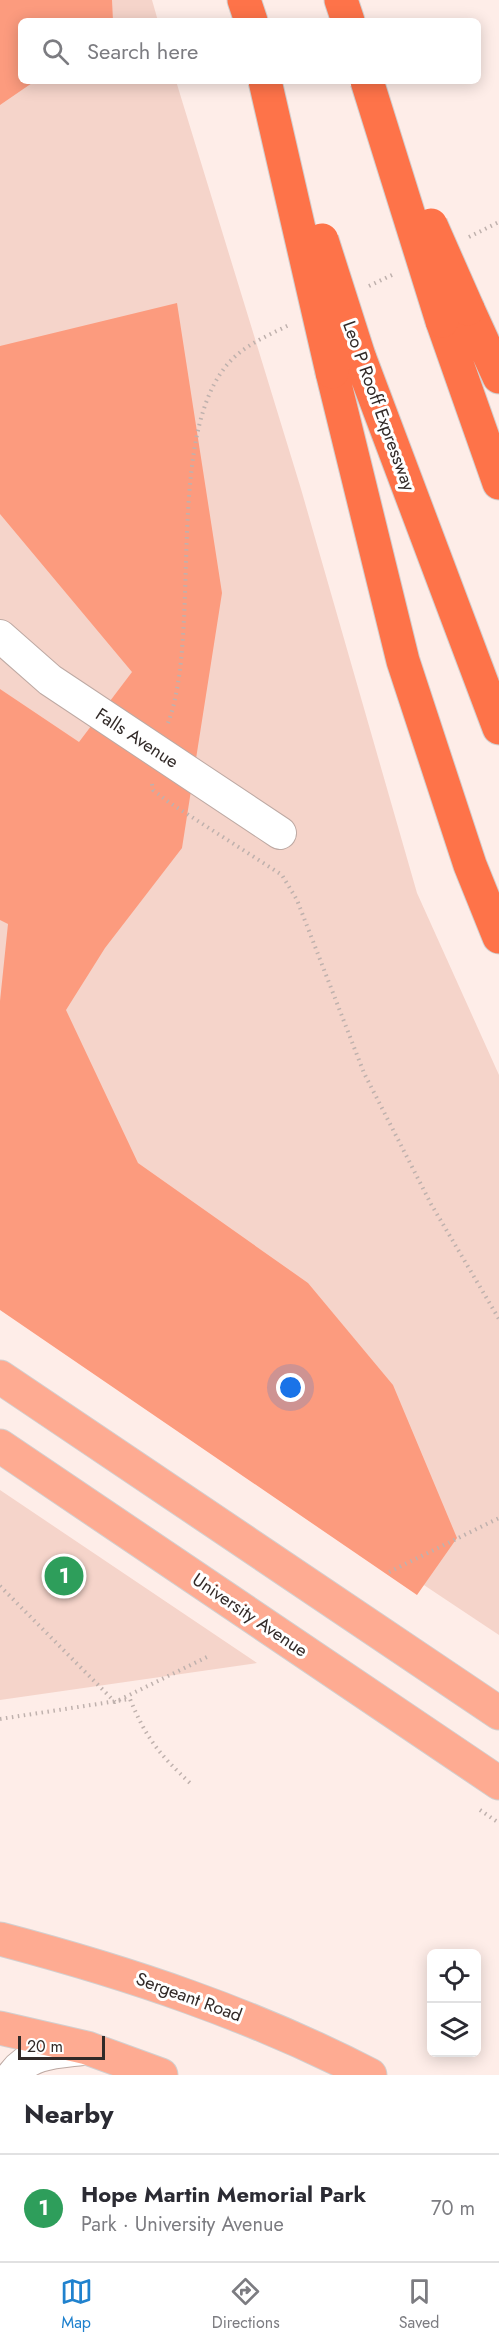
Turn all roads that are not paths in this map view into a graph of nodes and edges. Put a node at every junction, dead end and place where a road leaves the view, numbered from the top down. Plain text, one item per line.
1 (244, 0) edge
2 (341, 0) edge
3 (250, 18) edge
4 (347, 18) edge
5 (266, 84) edge
6 (271, 84) edge
7 (368, 84) edge
8 (455, 315) junction
9 (346, 364) junction
10 (499, 377) edge
11 (499, 483) edge
12 (0, 636) edge
13 (499, 728) edge
14 (280, 833) dead end
15 (499, 936) edge
16 (0, 1377) edge
17 (0, 1446) edge
18 (499, 1713) edge
19 (499, 1783) edge
20 (0, 1940) edge
21 (0, 2028) edge
22 (87, 2048) junction
23 (13, 2075) edge
24 (161, 2075) edge
25 (370, 2075) edge

1 - 3 highway
2 - 4 highway
5 - 9 highway, bridge
6 - 9 highway, Leo P Rooff Expressway, bridge
7 - 8 highway, bridge
8 - 10 highway
8 - 11 highway
9 - 13 highway, Leo P Rooff Expressway
9 - 15 highway
12 - 14 street, Falls Avenue
16 - 18 main road
17 - 19 main road, University Avenue
20 - 25 main road, Sergeant Road
21 - 22 main road
22 - 23 street
22 - 24 main road

